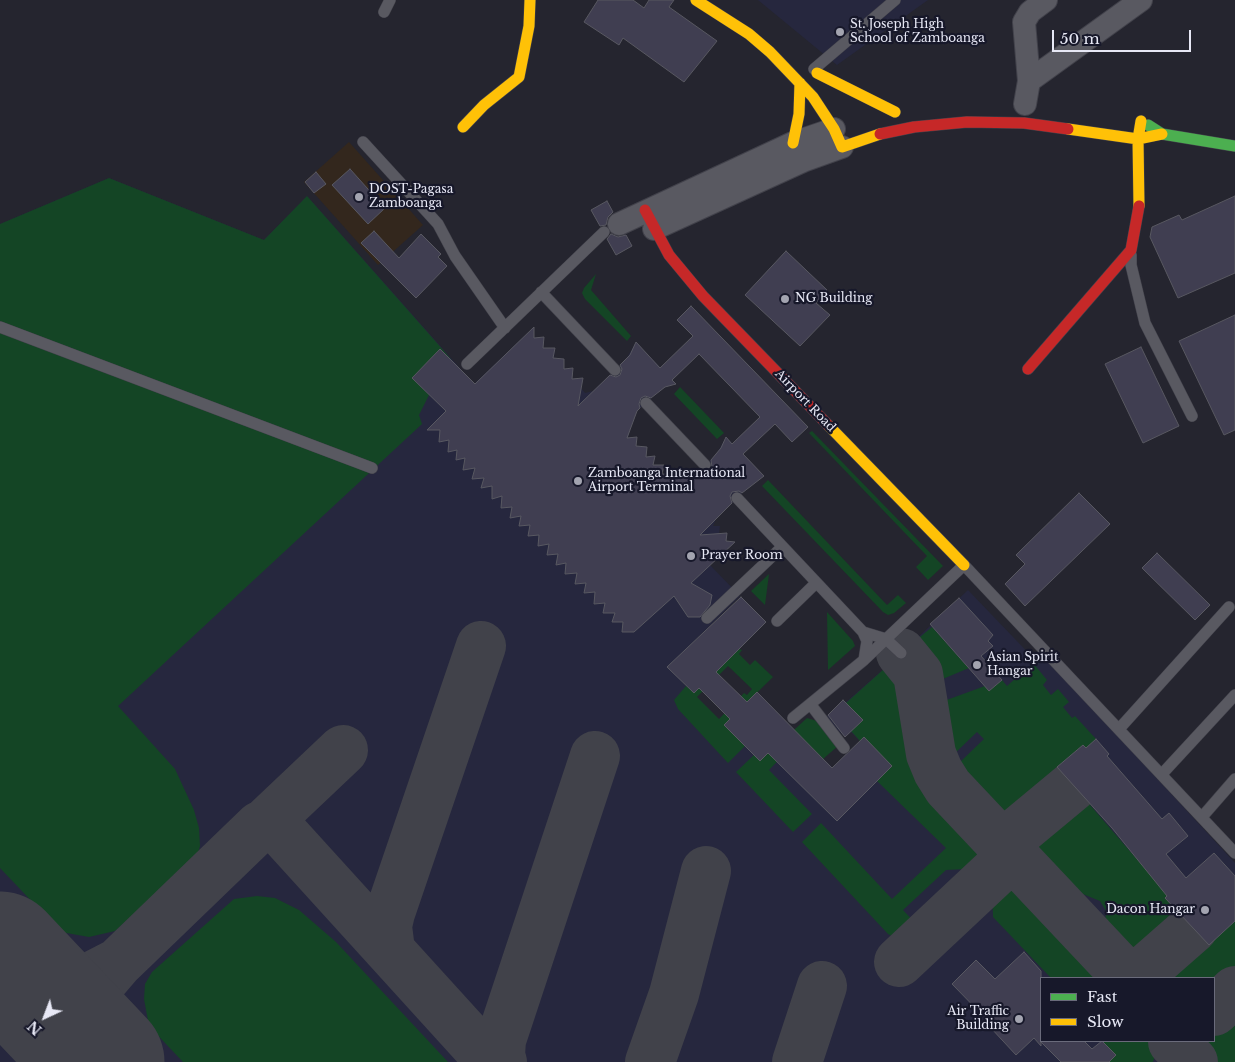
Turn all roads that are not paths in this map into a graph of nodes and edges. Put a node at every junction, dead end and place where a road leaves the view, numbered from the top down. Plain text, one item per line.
1 (390, 0) edge
2 (530, 0) edge
3 (696, 0) edge
4 (895, 0) edge
5 (1046, 0) edge
6 (1141, 0) edge
7 (384, 12) dead end
8 (812, 69) junction
9 (1029, 81) junction
10 (800, 83) junction
11 (836, 97) dead end
12 (1025, 105) dead end
13 (879, 115) dead end
14 (463, 127) dead end
15 (1162, 134) junction
16 (847, 135) junction
17 (1138, 139) junction
18 (363, 142) dead end
19 (794, 143) junction
20 (1235, 146) edge
21 (650, 220) junction
22 (612, 228) joint
23 (1131, 250) junction
24 (541, 292) junction
25 (0, 327) edge
26 (504, 328) junction
27 (466, 364) dead end
28 (1028, 369) dead end
29 (615, 370) dead end
30 (646, 403) dead end
31 (1192, 416) dead end
32 (705, 465) dead end
33 (372, 468) dead end
34 (737, 498) dead end
35 (782, 547) junction
36 (964, 565) junction
37 (816, 583) junction
38 (1228, 607) dead end
39 (706, 618) dead end
40 (777, 621) dead end
41 (863, 632) junction
42 (886, 639) junction
43 (901, 653) dead end
44 (864, 660) junction
45 (1235, 695) edge
46 (811, 705) junction
47 (793, 718) dead end
48 (1119, 729) junction
49 (844, 748) dead end
50 (1162, 774) junction
51 (1235, 779) edge
52 (1202, 817) junction
53 (1235, 853) edge

1 - 7 lane
2 - 14 street
3 - 10 street
4 - 8 lane
5 - 9 street
6 - 9 street
8 - 11 street
8 - 13 street
9 - 12 street
10 - 16 street
10 - 19 street
15 - 17 street
15 - 17 street
15 - 20 street
16 - 17 street
16 - 19 street
16 - 21 street
17 - 23 street
18 - 26 lane
19 - 21 street
21 - 22 street
21 - 36 street, Airport Road
22 - 24 lane
23 - 28 street
23 - 31 lane
24 - 26 lane
24 - 29 lane
25 - 33 lane
26 - 27 lane
30 - 32 lane
34 - 35 lane
35 - 37 lane
35 - 39 lane
36 - 42 lane
36 - 48 lane
37 - 40 lane
37 - 41 lane
38 - 48 lane
41 - 42 lane
41 - 44 lane
42 - 43 lane
42 - 44 lane
44 - 46 lane
45 - 50 lane
46 - 47 lane
46 - 49 lane
48 - 50 lane
50 - 52 lane
51 - 52 lane
52 - 53 lane

